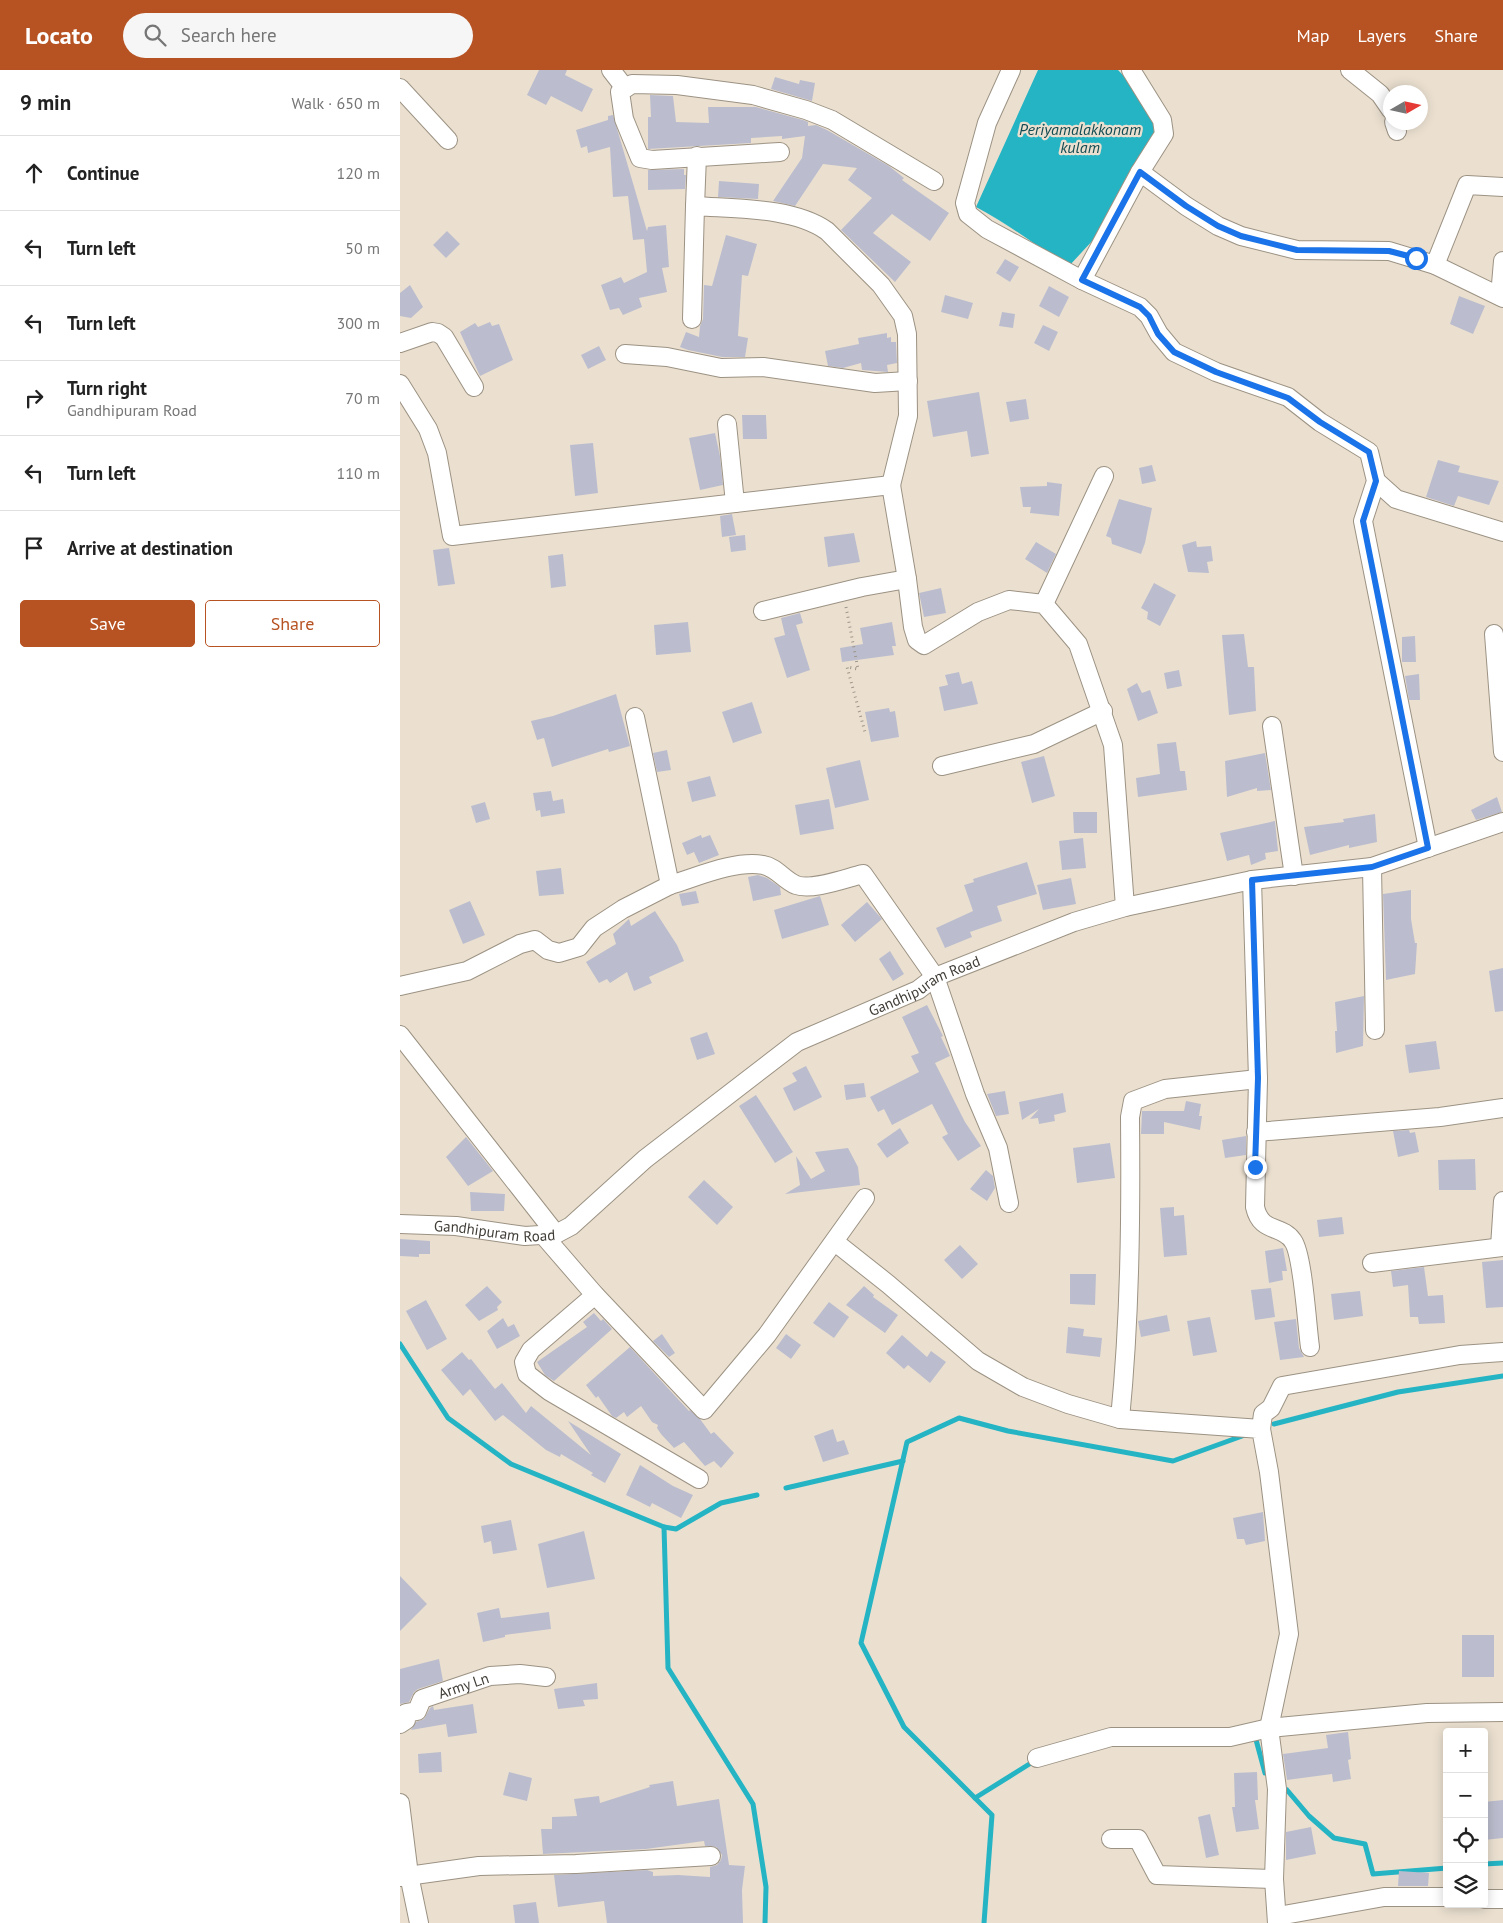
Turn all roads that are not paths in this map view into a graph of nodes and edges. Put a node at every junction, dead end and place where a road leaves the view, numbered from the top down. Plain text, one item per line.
1 (611, 70) edge
2 (1011, 70) edge
3 (1131, 70) edge
4 (1350, 70) edge
5 (400, 88) edge
6 (625, 88) junction
7 (1383, 99) edge
8 (448, 140) dead end
9 (780, 152) dead end
10 (697, 156) junction
11 (1140, 172) junction
12 (934, 181) dead end
13 (1503, 187) edge
14 (695, 206) junction
15 (1503, 261) edge
16 (1435, 265) junction
17 (1082, 280) junction
18 (1502, 297) edge
19 (692, 319) dead end
20 (400, 343) edge
21 (625, 354) dead end
22 (908, 381) junction
23 (400, 384) edge
24 (474, 387) dead end
25 (727, 424) dead end
26 (1104, 476) dead end
27 (1376, 481) junction
28 (891, 485) junction
29 (735, 503) junction
30 (1503, 532) edge
31 (907, 578) junction
32 (1044, 604) junction
33 (763, 611) dead end
34 (1494, 634) dead end
35 (1103, 711) junction
36 (635, 717) dead end
37 (1272, 726) dead end
38 (1503, 752) edge
39 (942, 766) dead end
40 (1503, 822) edge
41 (1428, 848) junction
42 (1372, 867) junction
43 (1294, 876) junction
44 (1252, 880) junction
45 (670, 886) junction
46 (1125, 907) junction
47 (935, 977) junction
48 (400, 986) edge
49 (1375, 1030) dead end
50 (400, 1035) edge
51 (1258, 1078) junction
52 (1503, 1108) edge
53 (1256, 1132) junction
54 (865, 1198) dead end
55 (1503, 1201) edge
56 (1009, 1202) dead end
57 (400, 1224) edge
58 (550, 1235) junction
59 (835, 1242) junction
60 (1502, 1247) edge
61 (1372, 1263) dead end
62 (595, 1295) junction
63 (1310, 1347) dead end
64 (1503, 1352) edge
65 (1120, 1419) junction
66 (1261, 1429) junction
67 (699, 1479) dead end
68 (546, 1676) dead end
69 (1503, 1712) edge
70 (400, 1724) edge
71 (1269, 1728) junction
72 (1037, 1758) dead end
73 (400, 1803) edge
74 (1111, 1839) dead end
75 (711, 1856) dead end
76 (404, 1876) edge
77 (1274, 1879) junction
78 (1443, 1897) edge
79 (1488, 1899) edge
80 (1503, 1899) edge
81 (1277, 1919) edge
82 (419, 1923) edge

1 - 6 street
2 - 17 street
3 - 11 street
4 - 7 street
5 - 8 street
6 - 10 street
6 - 12 street
9 - 10 street
10 - 14 street
11 - 16 street
11 - 17 street
13 - 16 street
14 - 19 street
14 - 22 street
15 - 18 street
16 - 18 street
17 - 27 street
20 - 24 street
21 - 22 street
22 - 28 street
23 - 29 street
25 - 29 street
26 - 32 street
27 - 30 street
27 - 41 street
28 - 29 street
28 - 31 street
31 - 32 street
31 - 33 street
32 - 35 street
34 - 38 street
35 - 39 street
35 - 46 street
36 - 45 street
37 - 43 street
40 - 41 street, Gandhipuram Road
41 - 42 street, Gandhipuram Road
42 - 43 street, Gandhipuram Road
42 - 49 street
43 - 44 street, Gandhipuram Road
44 - 46 street, Gandhipuram Road
44 - 51 street
45 - 47 street
45 - 48 street
46 - 47 street, Gandhipuram Road
47 - 56 street
47 - 58 street, Gandhipuram Road
50 - 58 street
51 - 53 street
51 - 65 street
52 - 53 street
53 - 63 street
54 - 59 street
55 - 60 street
57 - 58 street, Gandhipuram Road
58 - 62 street
59 - 62 street
59 - 65 street
60 - 61 street
62 - 67 street
64 - 66 street
65 - 66 street
66 - 71 street
68 - 70 street, Army Ln
69 - 71 street
71 - 72 street
71 - 77 street
73 - 76 street
74 - 77 street
75 - 76 street
76 - 82 street
77 - 81 street
78 - 81 street
79 - 80 street

